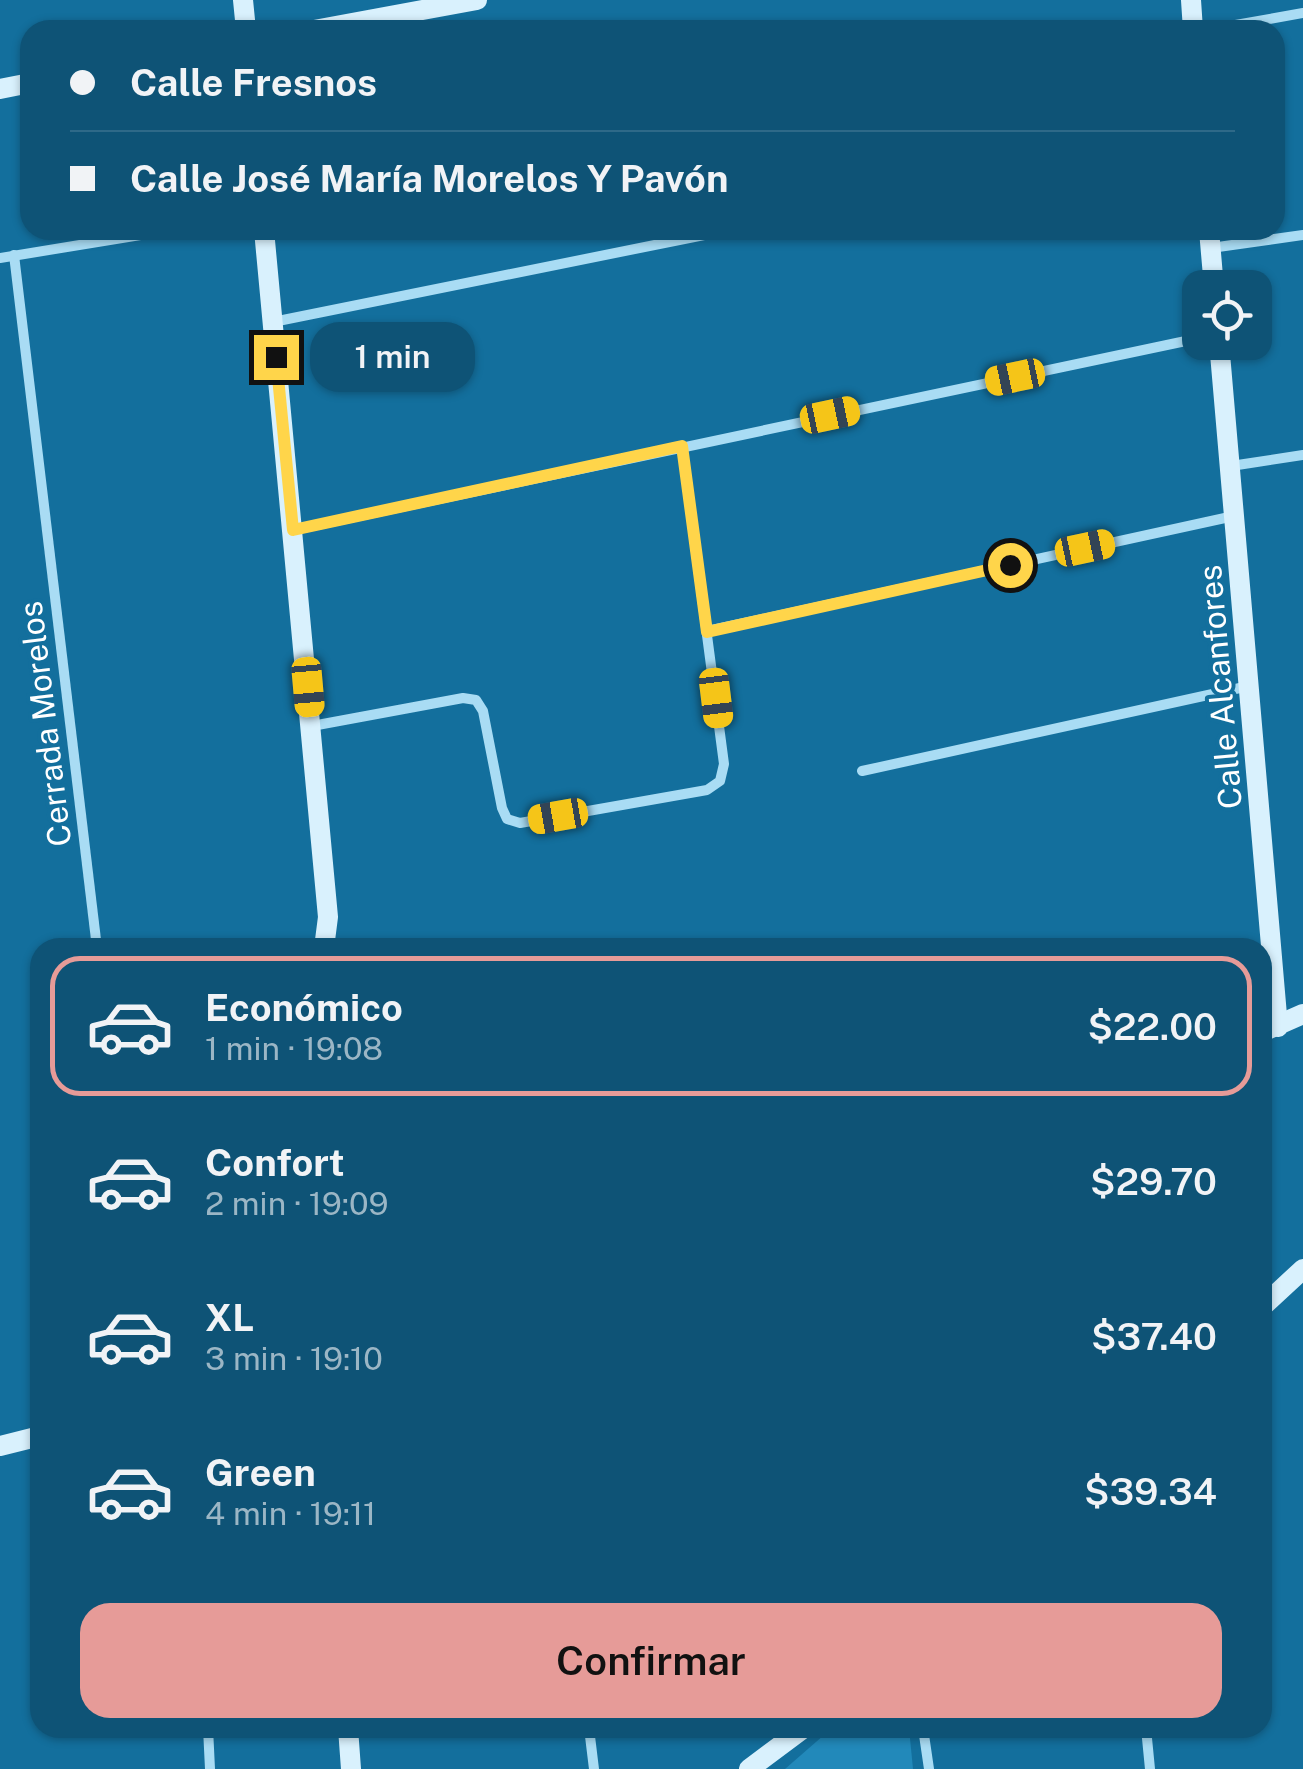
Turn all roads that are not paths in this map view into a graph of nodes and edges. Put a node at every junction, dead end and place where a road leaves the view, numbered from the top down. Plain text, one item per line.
1 (477, 0) edge
2 (1303, 12) edge
3 (368, 20) edge
4 (1260, 20) edge
5 (111, 240) edge
6 (265, 240) edge
7 (679, 240) edge
8 (1210, 240) edge
9 (14, 256) junction
10 (0, 258) edge
11 (1213, 270) edge
12 (272, 322) junction
13 (1182, 342) edge
14 (1221, 360) edge
15 (682, 446) junction
16 (1303, 455) edge
17 (1231, 466) junction
18 (1236, 515) junction
19 (293, 530) junction
20 (707, 632) junction
21 (1249, 686) junction
22 (312, 726) junction
23 (862, 772) dead end
24 (96, 938) edge
25 (325, 938) edge
26 (1264, 938) edge
27 (1303, 1014) edge
28 (1272, 1029) edge
29 (1303, 1269) edge
30 (1272, 1298) edge
31 (30, 1438) edge
32 (0, 1446) edge
33 (208, 1738) edge
34 (349, 1738) edge
35 (590, 1738) edge
36 (788, 1738) edge
37 (925, 1738) edge
38 (1147, 1738) edge
39 (210, 1769) edge
40 (351, 1769) edge
41 (594, 1769) edge
42 (749, 1769) edge
43 (929, 1769) edge
44 (1150, 1769) edge

1 - 3 street
2 - 4 street
5 - 9 street
6 - 12 street
7 - 12 street
8 - 11 street
9 - 10 street
9 - 24 street, Cerrada Morelos
12 - 19 street
13 - 15 street
14 - 17 street, Calle Alcanfores
15 - 19 street
15 - 20 street
16 - 17 street
17 - 18 street, Calle Alcanfores
18 - 20 street
18 - 21 street, Calle Alcanfores
19 - 22 street
20 - 22 street
21 - 23 street
21 - 26 street, Calle Alcanfores
22 - 25 street
27 - 28 street
29 - 30 street
31 - 32 street
33 - 39 street
34 - 40 street
35 - 41 street
36 - 42 street
37 - 43 street
38 - 44 street

